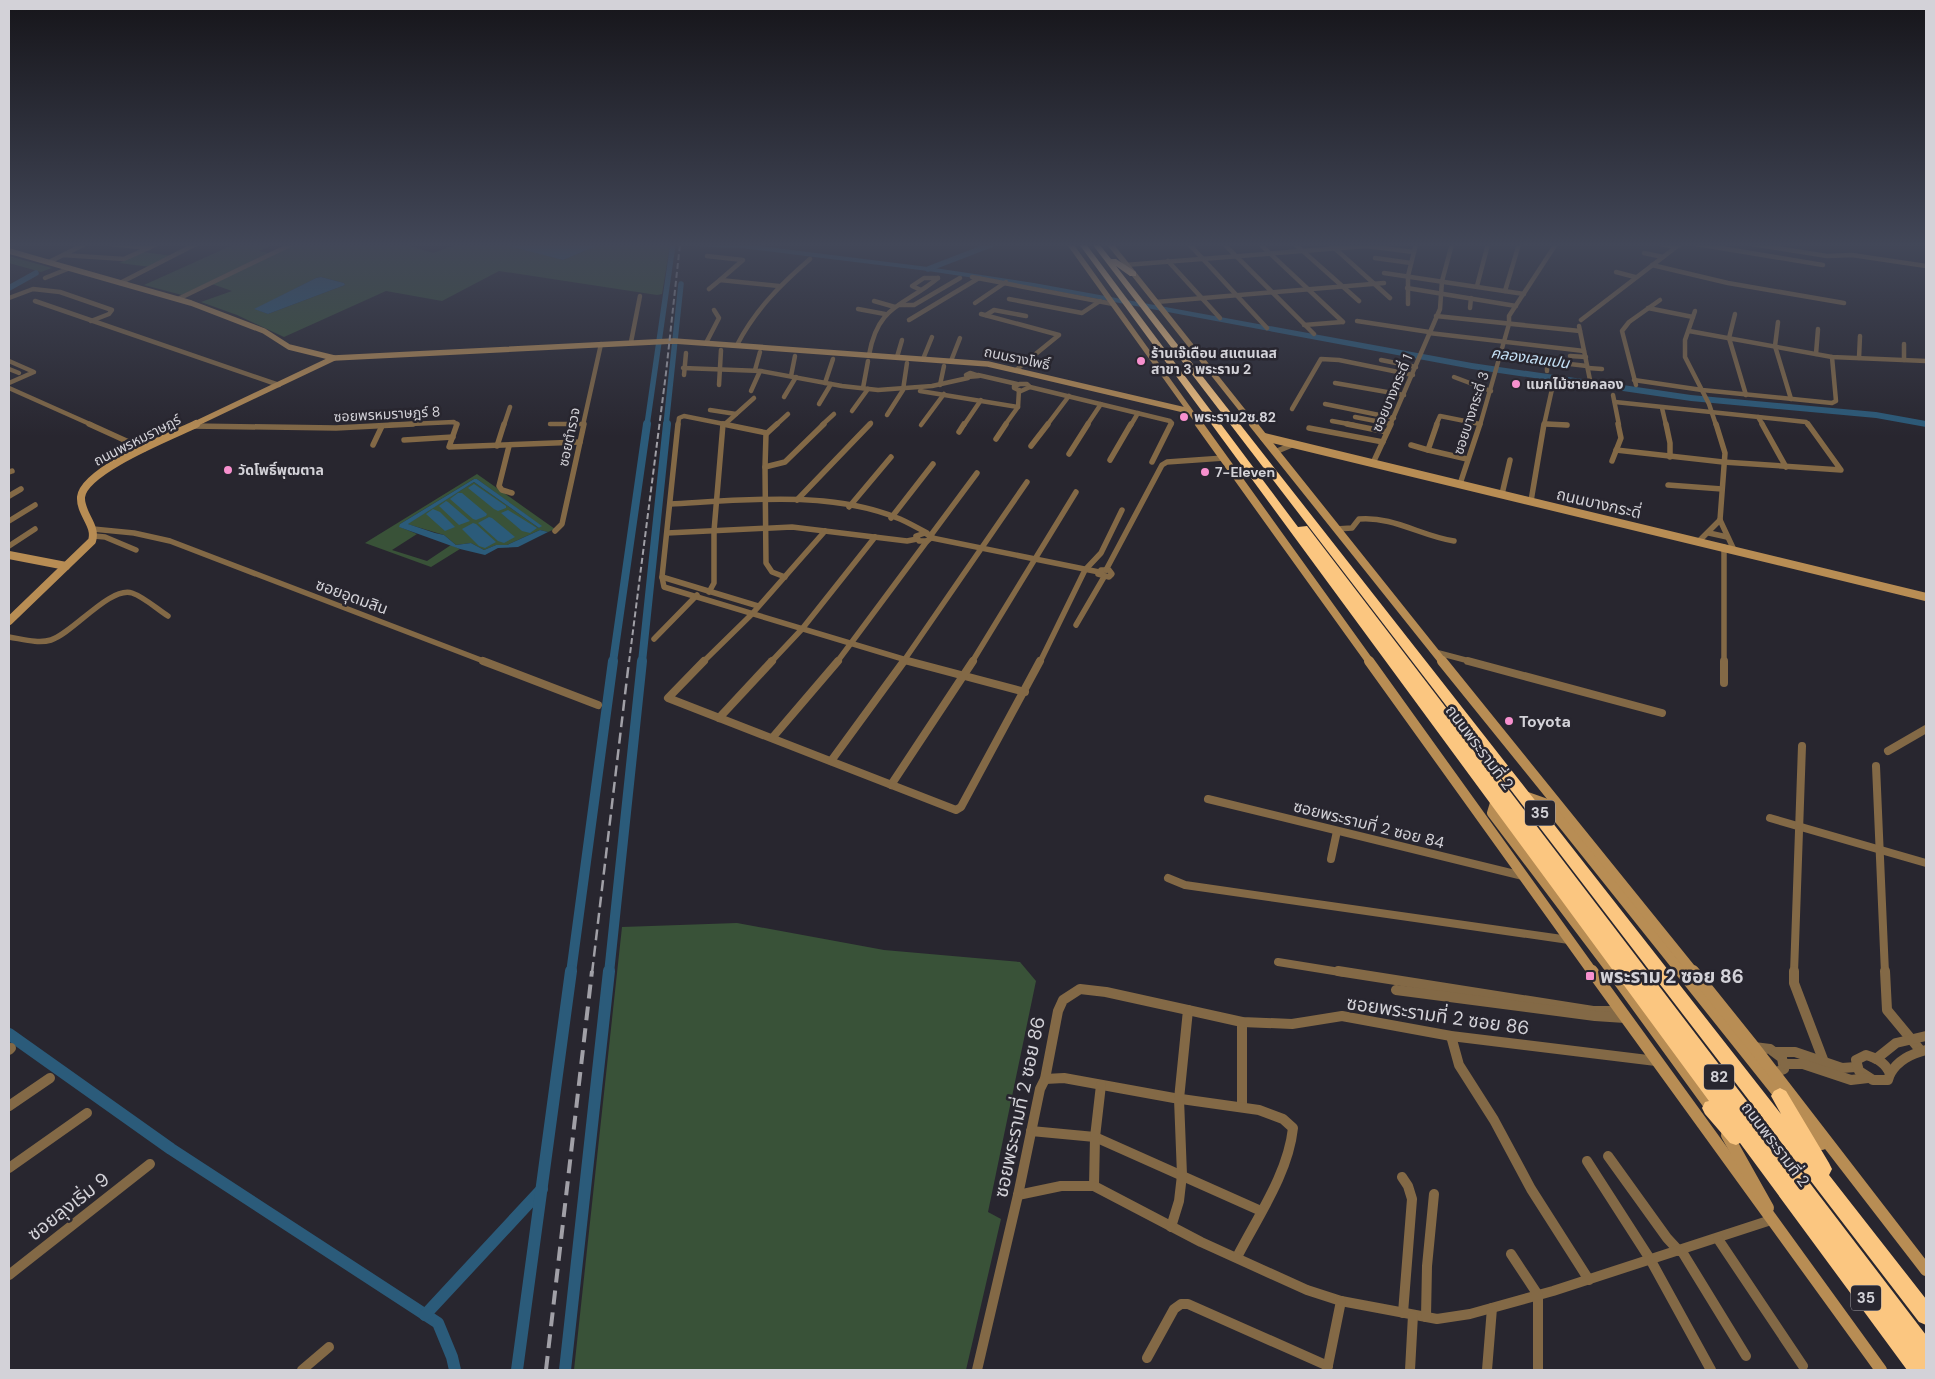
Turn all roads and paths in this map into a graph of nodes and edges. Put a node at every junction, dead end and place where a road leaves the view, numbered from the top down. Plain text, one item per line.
1 (56, 308) edge
2 (107, 308) edge
3 (203, 308) edge
4 (638, 308) edge
5 (758, 308) edge
6 (893, 308) edge
7 (928, 308) edge
8 (1055, 308) edge
9 (1090, 308) edge
10 (1116, 308) edge
11 (1129, 308) edge
12 (1137, 308) edge
13 (1145, 308) edge
14 (1157, 308) joint
15 (1211, 308) edge
16 (1249, 308) edge
17 (1288, 308) edge
18 (1329, 308) edge
19 (1440, 308) edge
20 (1514, 308) edge
21 (1596, 308) edge
22 (1648, 308) edge
23 (1650, 308) edge
24 (714, 310) dead end
25 (858, 310) dead end
26 (1695, 311) dead end
27 (885, 314) junction
28 (1735, 314) dead end
29 (1026, 316) dead end
30 (1436, 316) junction
31 (1693, 317) junction
32 (1220, 318) dead end
33 (909, 320) dead end
34 (1357, 320) dead end
35 (1581, 320) dead end
36 (91, 321) junction
37 (1778, 322) dead end
38 (1304, 324) junction
39 (1509, 324) junction
40 (1267, 328) dead end
41 (1818, 329) dead end
42 (1689, 331) junction
43 (1429, 333) junction
44 (1314, 334) dead end
45 (1860, 336) dead end
46 (932, 338) dead end
47 (960, 338) dead end
48 (1730, 338) junction
49 (902, 340) dead end
50 (631, 342) junction
51 (1504, 342) junction
52 (706, 343) junction
53 (601, 344) junction
54 (1904, 344) dead end
55 (737, 345) junction
56 (1775, 346) junction
57 (721, 350) dead end
58 (1584, 351) junction
59 (760, 352) dead end
60 (686, 353) dead end
61 (1816, 354) junction
62 (795, 356) dead end
63 (1501, 356) junction
64 (1570, 356) dead end
65 (897, 357) junction
66 (1586, 357) junction
67 (1832, 357) junction
68 (334, 358) junction
69 (869, 358) junction
70 (1859, 358) junction
71 (833, 359) dead end
72 (923, 359) junction
73 (951, 360) junction
74 (1381, 360) dead end
75 (1904, 360) junction
76 (9, 361) edge
77 (1546, 361) junction
78 (1926, 361) edge
79 (974, 362) junction
80 (907, 363) dead end
81 (944, 366) dead end
82 (1416, 367) junction
83 (1588, 367) junction
84 (26, 368) junction
85 (684, 368) junction
86 (720, 368) junction
87 (9, 369) edge
88 (1602, 369) dead end
89 (758, 370) junction
90 (1016, 370) junction
91 (1547, 372) dead end
92 (19, 373) junction
93 (684, 375) dead end
94 (972, 375) junction
95 (1413, 375) junction
96 (24, 376) junction
97 (794, 377) junction
98 (1454, 377) dead end
99 (1554, 380) dead end
100 (1590, 380) dead end
101 (9, 383) edge
102 (1335, 383) dead end
103 (828, 384) junction
104 (719, 385) dead end
105 (279, 386) junction
106 (940, 386) junction
107 (1018, 387) junction
108 (9, 388) edge
109 (865, 389) junction
110 (903, 390) junction
111 (912, 390) junction
112 (1702, 390) junction
113 (751, 391) dead end
114 (1491, 392) junction
115 (944, 394) junction
116 (1746, 394) junction
117 (1404, 395) junction
118 (1613, 395) dead end
119 (1069, 396) junction
120 (754, 398) dead end
121 (784, 398) dead end
122 (1791, 399) junction
123 (981, 400) junction
124 (1615, 402) junction
125 (819, 404) dead end
126 (1101, 404) junction
127 (1326, 404) dead end
128 (1018, 407) junction
129 (510, 408) dead end
130 (1662, 408) junction
131 (1292, 409) dead end
132 (710, 410) dead end
133 (852, 411) dead end
134 (1190, 411) junction
135 (1138, 413) junction
136 (736, 414) junction
137 (788, 414) dead end
138 (834, 414) dead end
139 (1712, 414) junction
140 (887, 415) dead end
141 (1354, 416) dead end
142 (1758, 417) junction
143 (1394, 418) junction
144 (1332, 420) dead end
145 (871, 423) dead end
146 (550, 424) dead end
147 (583, 424) junction
148 (724, 424) junction
149 (1391, 424) junction
150 (1480, 424) junction
151 (1546, 424) junction
152 (921, 425) dead end
153 (1567, 425) dead end
154 (192, 426) junction
155 (382, 426) junction
156 (1309, 428) dead end
157 (958, 432) dead end
158 (1387, 432) junction
159 (767, 433) junction
160 (453, 437) junction
161 (1264, 437) junction
162 (996, 439) dead end
163 (404, 440) dead end
164 (580, 442) junction
165 (1383, 442) junction
166 (1294, 444) junction
167 (373, 445) dead end
168 (1411, 445) dead end
169 (497, 446) junction
170 (509, 446) junction
171 (1031, 446) dead end
172 (144, 449) junction
173 (1428, 450) junction
174 (1616, 450) junction
175 (1275, 452) junction
176 (1069, 454) dead end
177 (892, 456) dead end
178 (1670, 457) junction
179 (1224, 458) junction
180 (1467, 459) junction
181 (1110, 460) dead end
182 (1510, 460) dead end
183 (1612, 461) dead end
184 (1152, 462) dead end
185 (1724, 462) junction
186 (1374, 463) junction
187 (933, 464) dead end
188 (765, 467) junction
189 (1786, 467) junction
190 (977, 473) dead end
191 (1027, 482) dead end
192 (1460, 484) junction
193 (1668, 485) dead end
194 (1722, 489) junction
195 (20, 490) dead end
196 (1076, 492) dead end
197 (512, 493) dead end
198 (1502, 494) junction
199 (9, 496) edge
200 (767, 500) junction
201 (797, 500) junction
202 (1531, 501) junction
203 (716, 502) junction
204 (670, 504) junction
205 (35, 506) dead end
206 (849, 507) junction
207 (1122, 510) dead end
208 (891, 518) junction
209 (1720, 520) junction
210 (9, 521) edge
211 (766, 527) junction
212 (1336, 529) junction
213 (35, 530) dead end
214 (555, 531) dead end
215 (714, 531) junction
216 (825, 531) junction
217 (1708, 532) junction
218 (94, 533) junction
219 (667, 533) junction
220 (875, 537) junction
221 (929, 537) junction
222 (1728, 537) junction
223 (1454, 541) dead end
224 (1699, 541) junction
225 (9, 546) edge
226 (1724, 547) junction
227 (982, 548) junction
228 (136, 550) dead end
229 (1734, 550) junction
230 (9, 555) edge
231 (1034, 559) junction
232 (66, 566) junction
233 (1085, 570) junction
234 (1101, 575) junction
235 (785, 577) junction
236 (662, 578) junction
237 (706, 591) junction
238 (695, 597) junction
239 (1926, 597) edge
240 (758, 606) junction
241 (752, 614) junction
242 (168, 616) dead end
243 (9, 621) edge
244 (1076, 625) dead end
245 (802, 629) junction
246 (9, 637) edge
247 (654, 639) dead end
248 (852, 644) junction
249 (1436, 652) junction
250 (905, 660) junction
251 (964, 675) junction
252 (1724, 682) dead end
253 (1025, 692) junction
254 (598, 705) dead end
255 (1662, 713) dead end
256 (719, 718) junction
257 (1926, 729) edge
258 (773, 737) junction
259 (1802, 746) dead end
260 (1888, 751) dead end
261 (831, 761) junction
262 (1876, 766) dead end
263 (891, 785) junction
264 (1208, 799) dead end
265 (1770, 818) dead end
266 (1800, 826) junction
267 (1337, 831) junction
268 (1880, 849) junction
269 (1332, 859) dead end
270 (1926, 863) edge
271 (1524, 876) junction
272 (1168, 878) dead end
273 (1569, 940) junction
274 (1278, 962) dead end
275 (1396, 990) dead end
276 (1188, 1010) junction
277 (1623, 1015) junction
278 (1242, 1022) junction
279 (1451, 1036) junction
280 (1926, 1036) edge
281 (1909, 1039) junction
282 (1754, 1047) junction
283 (1923, 1051) edge
284 (1776, 1052) junction
285 (1876, 1058) junction
286 (1656, 1061) junction
287 (1824, 1062) junction
288 (1785, 1064) junction
289 (1856, 1067) junction
290 (1774, 1073) junction
291 (1890, 1074) junction
292 (50, 1078) dead end
293 (1868, 1078) junction
294 (1044, 1079) junction
295 (1102, 1084) junction
296 (1780, 1096) junction
297 (1179, 1099) junction
298 (9, 1106) edge
299 (1242, 1107) junction
300 (1712, 1108) junction
301 (87, 1112) dead end
302 (1031, 1131) junction
303 (1095, 1137) junction
304 (1608, 1156) dead end
305 (1587, 1161) dead end
306 (150, 1164) dead end
307 (9, 1168) edge
308 (1182, 1175) junction
309 (1402, 1177) dead end
310 (1094, 1186) junction
311 (1434, 1194) dead end
312 (1018, 1195) junction
313 (1260, 1211) junction
314 (1882, 1212) junction
315 (1850, 1216) junction
316 (1771, 1220) junction
317 (1813, 1226) junction
318 (1171, 1227) junction
319 (1718, 1239) junction
320 (1787, 1241) junction
321 (1680, 1251) junction
322 (1511, 1254) dead end
323 (1237, 1256) junction
324 (1650, 1259) junction
325 (1926, 1270) edge
326 (9, 1275) edge
327 (1589, 1280) junction
328 (1538, 1295) junction
329 (1340, 1301) junction
330 (1492, 1308) junction
331 (1408, 1314) junction
332 (1926, 1315) edge
333 (1426, 1317) junction
334 (329, 1347) dead end
335 (1926, 1352) edge
336 (1746, 1356) dead end
337 (1147, 1358) dead end
338 (1803, 1366) dead end
339 (1328, 1368) edge
340 (980, 1369) edge
341 (302, 1370) edge
342 (1410, 1370) edge
343 (1487, 1370) edge
344 (1538, 1370) edge
345 (1711, 1370) edge
346 (1881, 1370) edge
347 (1920, 1370) edge

1 - 36 street
2 - 36 street
3 - 68 main road
4 - 50 street
5 - 55 street
6 - 27 street
7 - 33 street
8 - 9 street
10 - 134 main road, 35
11 - 317 highway, ถนนพระรามที่ 2 / 35
12 - 335 highway, 82
13 - 332 highway, 82
14 - 161 main road, ถนนพระรามที่ 2 / 35
14 - 315 highway, ถนนพระรามที่ 2 / 35
15 - 32 street
16 - 40 street
17 - 38 street
18 - 38 street
19 - 30 street, ซอยบางกระดี่ 1
20 - 39 street, ซอยบางกระดี่ 3
21 - 35 street
22 - 112 street
23 - 31 street
24 - 52 street
25 - 27 street
26 - 31 street
27 - 69 street
28 - 48 street
29 - 90 street
30 - 39 street
30 - 43 street, ซอยบางกระดี่ 1
31 - 42 street
34 - 43 street
36 - 105 street
37 - 56 street
38 - 44 street
39 - 51 street, ซอยบางกระดี่ 3
39 - 58 street
41 - 61 street
42 - 48 street
42 - 112 street
43 - 51 street
43 - 82 street, ซอยบางกระดี่ 1
45 - 70 street
46 - 72 street
47 - 73 street
48 - 56 street
48 - 116 street
49 - 65 street
50 - 52 main road, ถนนรางโพธิ์
50 - 53 main road, ถนนรางโพธิ์
51 - 58 street
51 - 63 street, ซอยบางกระดี่ 3
52 - 55 main road, ถนนรางโพธิ์
53 - 68 main road, ถนนรางโพธิ์
53 - 147 street, ซอยตำรวจ
54 - 75 street
55 - 69 main road, ถนนรางโพธิ์
56 - 61 street
56 - 122 street
57 - 86 street
58 - 66 street
59 - 89 street
60 - 85 street
61 - 67 street
62 - 97 street
63 - 77 street
63 - 114 street, ซอยบางกระดี่ 3
64 - 66 street
65 - 69 main road, ถนนรางโพธิ์
65 - 72 main road, ถนนรางโพธิ์
66 - 83 street
67 - 70 street
67 - 122 street
68 - 105 main road, ถนนพรหมราษฎร์
69 - 109 street
70 - 75 street
71 - 103 street
72 - 73 main road, ถนนรางโพธิ์
73 - 79 main road, ถนนรางโพธิ์
74 - 82 street
75 - 78 street
76 - 84 street
77 - 83 street
77 - 91 street
79 - 90 main road, ถนนรางโพธิ์
79 - 94 street
80 - 110 street
81 - 106 street
82 - 95 street, ซอยบางกระดี่ 1
83 - 88 street
83 - 100 street
84 - 92 street
84 - 96 street
85 - 86 street
85 - 93 street
86 - 89 street
86 - 104 street
87 - 92 street
89 - 97 street
89 - 113 street
90 - 134 main road, ถนนรางโพธิ์
92 - 96 street
94 - 106 street
94 - 107 street
95 - 117 street, ซอยบางกระดี่ 1
95 - 131 street
96 - 101 street
97 - 103 street
97 - 121 street
98 - 114 street
99 - 151 street
102 - 117 street
103 - 109 street
103 - 125 street
105 - 154 main road, ถนนพรหมราษฎร์
106 - 111 street
107 - 119 street
107 - 128 street
108 - 172 street
109 - 110 street
109 - 133 street
110 - 111 street
110 - 140 street
111 - 115 street
112 - 116 street
112 - 139 street
114 - 150 street, ซอยบางกระดี่ 3
115 - 123 street
115 - 152 street
116 - 122 street
117 - 143 street, ซอยบางกระดี่ 1
118 - 124 street
119 - 126 street
119 - 171 street
120 - 136 street
123 - 128 street
123 - 157 street
124 - 130 street
124 - 174 street
126 - 135 street
126 - 176 street
127 - 143 street
128 - 162 street
129 - 169 street
130 - 139 street
130 - 178 street
132 - 136 street
134 - 179 main road, 35
135 - 181 street
135 - 184 street
136 - 148 street
137 - 159 street
138 - 188 street
139 - 142 street
139 - 185 street
141 - 149 street
142 - 189 street
142 - 189 street
143 - 149 street, ซอยบางกระดี่ 1
144 - 158 street
145 - 201 street
146 - 147 street
147 - 164 street, ซอยตำรวจ
148 - 159 street
148 - 203 street
148 - 204 street
149 - 158 street, ซอยบางกระดี่ 1
150 - 173 street
150 - 180 street, ซอยบางกระดี่ 3
151 - 153 street
151 - 202 street
154 - 155 street, ซอยพรหมราษฎร์ 8
154 - 172 main road, ถนนพรหมราษฎร์
155 - 160 street, ซอยพรหมราษฎร์ 8
155 - 167 street
156 - 165 street
158 - 165 street, ซอยบางกระดี่ 1
159 - 188 street
160 - 163 street
160 - 169 street, ซอยพรหมราษฎร์ 8
161 - 166 main road, ถนนบางกระดี่
161 - 175 main road, ถนนพระรามที่ 2 / 35
164 - 170 street, ซอยพรหมราษฎร์ 8
164 - 214 street, ซอยตำรวจ
165 - 186 street, ซอยบางกระดี่ 1
166 - 175 street
166 - 186 main road, ถนนบางกระดี่
168 - 173 street
169 - 170 street, ซอยพรหมราษฎร์ 8
170 - 197 street
172 - 218 main road, ถนนพรหมราษฎร์
173 - 180 street
174 - 178 street
174 - 183 street
175 - 212 main road, ถนนพระรามที่ 2 / 35
177 - 206 street
178 - 185 street
179 - 234 street
179 - 271 main road, 35
180 - 192 street, ซอยบางกระดี่ 3
182 - 198 street
185 - 189 street
185 - 194 street
186 - 192 main road, ถนนบางกระดี่
187 - 208 street
188 - 200 street
190 - 221 street
191 - 227 street
192 - 198 main road, ถนนบางกระดี่
193 - 194 street
194 - 209 street
195 - 199 street
196 - 231 street
198 - 202 main road, ถนนบางกระดี่
200 - 201 street
200 - 203 street
200 - 211 street
201 - 206 street
202 - 224 main road, ถนนบางกระดี่
203 - 204 street
203 - 215 street
204 - 219 street
205 - 210 street
206 - 208 street
207 - 233 street
208 - 221 street
209 - 217 street
209 - 222 street
211 - 215 street
211 - 216 street
211 - 235 street
212 - 223 street
212 - 249 main road, ถนนพระรามที่ 2 / 35
213 - 225 street
215 - 219 street
215 - 237 street
216 - 220 street
216 - 235 street
217 - 222 street
217 - 224 street
218 - 228 street
218 - 232 main road
218 - 254 street, ซอยอุดมสิน
219 - 236 street
220 - 221 street
220 - 245 street
221 - 227 street
221 - 248 street
222 - 229 street
224 - 226 main road, ถนนบางกระดี่
226 - 229 main road, ถนนบางกระดี่
226 - 252 street
227 - 231 street
227 - 250 street
229 - 239 main road, ถนนบางกระดี่
230 - 232 main road
231 - 233 street
231 - 251 street
232 - 243 main road
233 - 234 street
233 - 253 street
234 - 244 street
235 - 240 street
236 - 237 street
236 - 238 street
237 - 238 street
237 - 240 street
238 - 241 street
238 - 247 street
240 - 241 street
241 - 245 street
241 - 256 street
242 - 246 street
245 - 248 street
245 - 256 street
248 - 250 street
248 - 258 street
249 - 255 street
249 - 282 main road, ถนนพระรามที่ 2 / 35
250 - 251 street
250 - 261 street
251 - 253 street
251 - 263 street
253 - 263 street
256 - 258 street
257 - 260 street
258 - 261 street
259 - 266 street
261 - 263 street
262 - 268 street
264 - 267 street, ซอยพระรามที่ 2 ซอย 84
265 - 266 street
266 - 268 street
266 - 287 street
267 - 269 street
267 - 271 street, ซอยพระรามที่ 2 ซอย 84
268 - 270 street
268 - 281 street
271 - 273 main road, 35
272 - 273 street
273 - 277 main road, 35
274 - 277 street
275 - 277 street
276 - 278 street, ซอยพระรามที่ 2 ซอย 86
276 - 294 street, ซอยพระรามที่ 2 ซอย 86
276 - 297 street
277 - 286 main road, 35
278 - 279 street, ซอยพระรามที่ 2 ซอย 86
278 - 299 street
279 - 286 street, ซอยพระรามที่ 2 ซอย 86
279 - 327 street
280 - 281 street
281 - 283 street
281 - 285 street
282 - 284 street
282 - 290 main road, ถนนพระรามที่ 2 / 35
283 - 291 street
284 - 287 street
284 - 288 street
285 - 289 street
285 - 291 street
286 - 316 main road, 35
287 - 289 street
288 - 290 street
288 - 293 street
289 - 293 street
290 - 314 main road, ถนนพระรามที่ 2 / 35
291 - 293 street
292 - 298 street
294 - 295 street
294 - 302 street, ซอยพระรามที่ 2 ซอย 86
295 - 297 street
295 - 303 street
296 - 300 main road
296 - 314 main road
296 - 315 highway
297 - 299 street
297 - 308 street
299 - 313 street
300 - 317 highway
300 - 320 main road
301 - 307 street
302 - 303 street
302 - 312 street, ซอยพระรามที่ 2 ซอย 86
303 - 308 street
303 - 310 street
304 - 321 street
305 - 324 street
306 - 326 street, ซอยลุงเริ่ม 9
308 - 313 street
308 - 318 street
309 - 331 street
310 - 312 street
310 - 318 street
311 - 333 street
312 - 340 street, ซอยพระรามที่ 2 ซอย 86
313 - 323 street
314 - 325 main road, ถนนพระรามที่ 2 / 35
315 - 332 highway, ถนนพระรามที่ 2 / 35
316 - 319 street
316 - 320 main road, 35
317 - 347 highway, ถนนพระรามที่ 2 / 35
318 - 323 street
319 - 321 street
319 - 338 street
320 - 346 main road, 35
321 - 324 street
321 - 336 street
322 - 328 street
323 - 329 street
324 - 327 street
324 - 345 street
327 - 328 street
328 - 330 street
328 - 344 street
329 - 331 street
329 - 339 street
330 - 333 street
330 - 343 street
331 - 333 street
331 - 342 street
334 - 341 street
337 - 339 street

